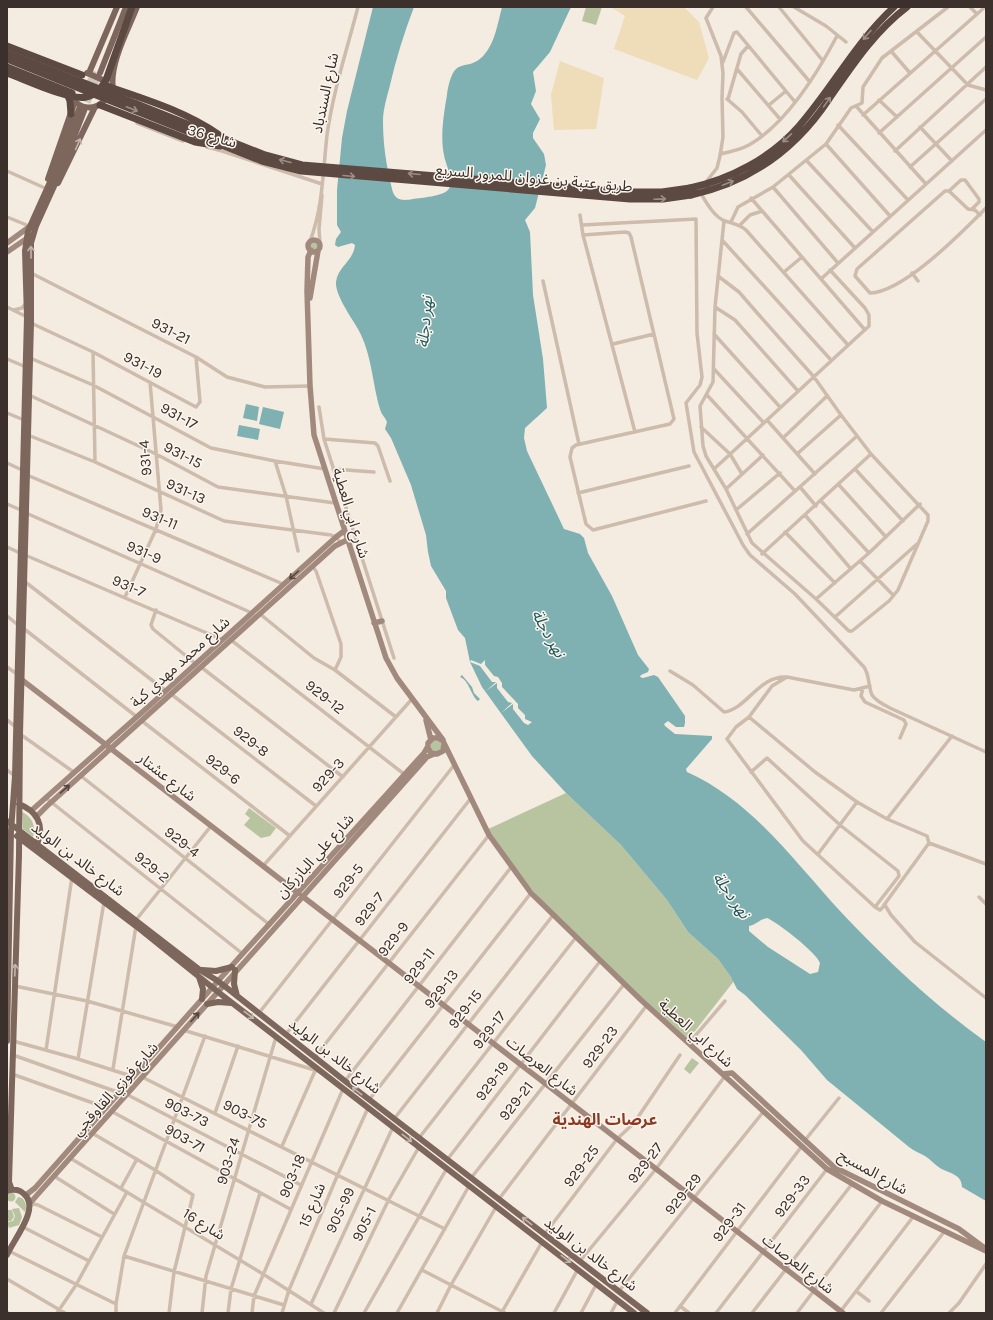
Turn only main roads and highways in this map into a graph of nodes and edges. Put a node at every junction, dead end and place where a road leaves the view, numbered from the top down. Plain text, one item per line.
1 (117, 7) edge
2 (121, 7) edge
3 (126, 7) edge
4 (132, 7) edge
5 (137, 7) edge
6 (894, 7) edge
7 (907, 7) edge
8 (7, 46) edge
9 (7, 53) edge
10 (7, 59) edge
11 (7, 67) edge
12 (94, 71) junction
13 (7, 73) edge
14 (78, 75) joint
15 (104, 88) junction
16 (72, 95) junction
17 (100, 106) junction
18 (82, 110) tunnel mouth
19 (71, 114) junction
20 (226, 143) junction
21 (49, 189) junction
22 (690, 191) junction
23 (29, 273) junction
24 (24, 512) junction
25 (23, 554) junction
26 (21, 626) junction
27 (16, 804) junction
28 (7, 810) edge
29 (13, 829) edge
30 (35, 846) junction
31 (9, 854) edge
32 (18, 858) junction
33 (136, 923) junction
34 (8, 938) edge
35 (198, 972) junction
36 (8, 978) edge
37 (218, 986) junction
38 (238, 998) junction
39 (7, 1004) edge
40 (233, 1004) junction
41 (7, 1035) edge
42 (10, 1041) edge
43 (344, 1085) junction
44 (10, 1190) edge
45 (16, 1238) junction
46 (7, 1241) edge
47 (8, 1253) edge
48 (634, 1313) edge
49 (647, 1313) edge

1 - 12 main road
2 - 12 main road
3 - 12 main road
4 - 13 highway, bridge
5 - 15 main road
6 -> 22 highway, طريق عتبة بن غزوان للمرور السريع
22 -> 7 highway, طريق عتبة بن غزوان للمرور السريع
8 - 14 highway
9 - 15 highway, طريق عتبة بن غزوان للمرور السريع, bridge
10 - 15 highway, طريق عتبة بن غزوان للمرور السريع, bridge
11 - 16 highway
12 - 14 main road
12 - 15 main road
15 - 20 highway, طريق عتبة بن غزوان للمرور السريع, bridge
15 - 20 highway, bridge
16 - 17 main road
16 - 19 main road
16 - 19 highway
17 - 20 highway, bridge
21 -> 17 main road
18 - 21 main road
19 - 21 main road
20 - 22 highway, طريق عتبة بن غزوان للمرور السريع, bridge
23 -> 21 main road
21 - 23 main road
23 - 24 main road
23 - 24 main road
24 - 25 main road
25 - 26 main road
25 - 26 main road
26 - 27 main road
26 - 27 main road
27 - 28 main road
27 - 29 main road
27 - 30 main road
29 - 30 main road, شارع خالد بن الوليد
29 - 31 main road
29 - 32 main road
30 - 32 main road
30 - 33 main road, شارع خالد بن الوليد
30 - 33 main road, شارع خالد بن الوليد
31 - 34 main road
42 -> 32 main road
33 - 35 main road, شارع خالد بن الوليد
34 - 36 main road
35 - 37 main road, شارع خالد بن الوليد
35 - 38 main road
35 - 40 main road
36 - 39 main road
37 - 38 main road, شارع خالد بن الوليد
37 - 40 main road, شارع خالد بن الوليد
38 - 43 main road, شارع خالد بن الوليد
39 - 41 main road
40 -> 43 main road, شارع خالد بن الوليد
41 - 42 main road
42 - 44 main road
43 -> 48 main road, شارع خالد بن الوليد
49 -> 43 main road, شارع خالد بن الوليد
44 - 45 main road
45 - 46 main road
45 - 47 main road

